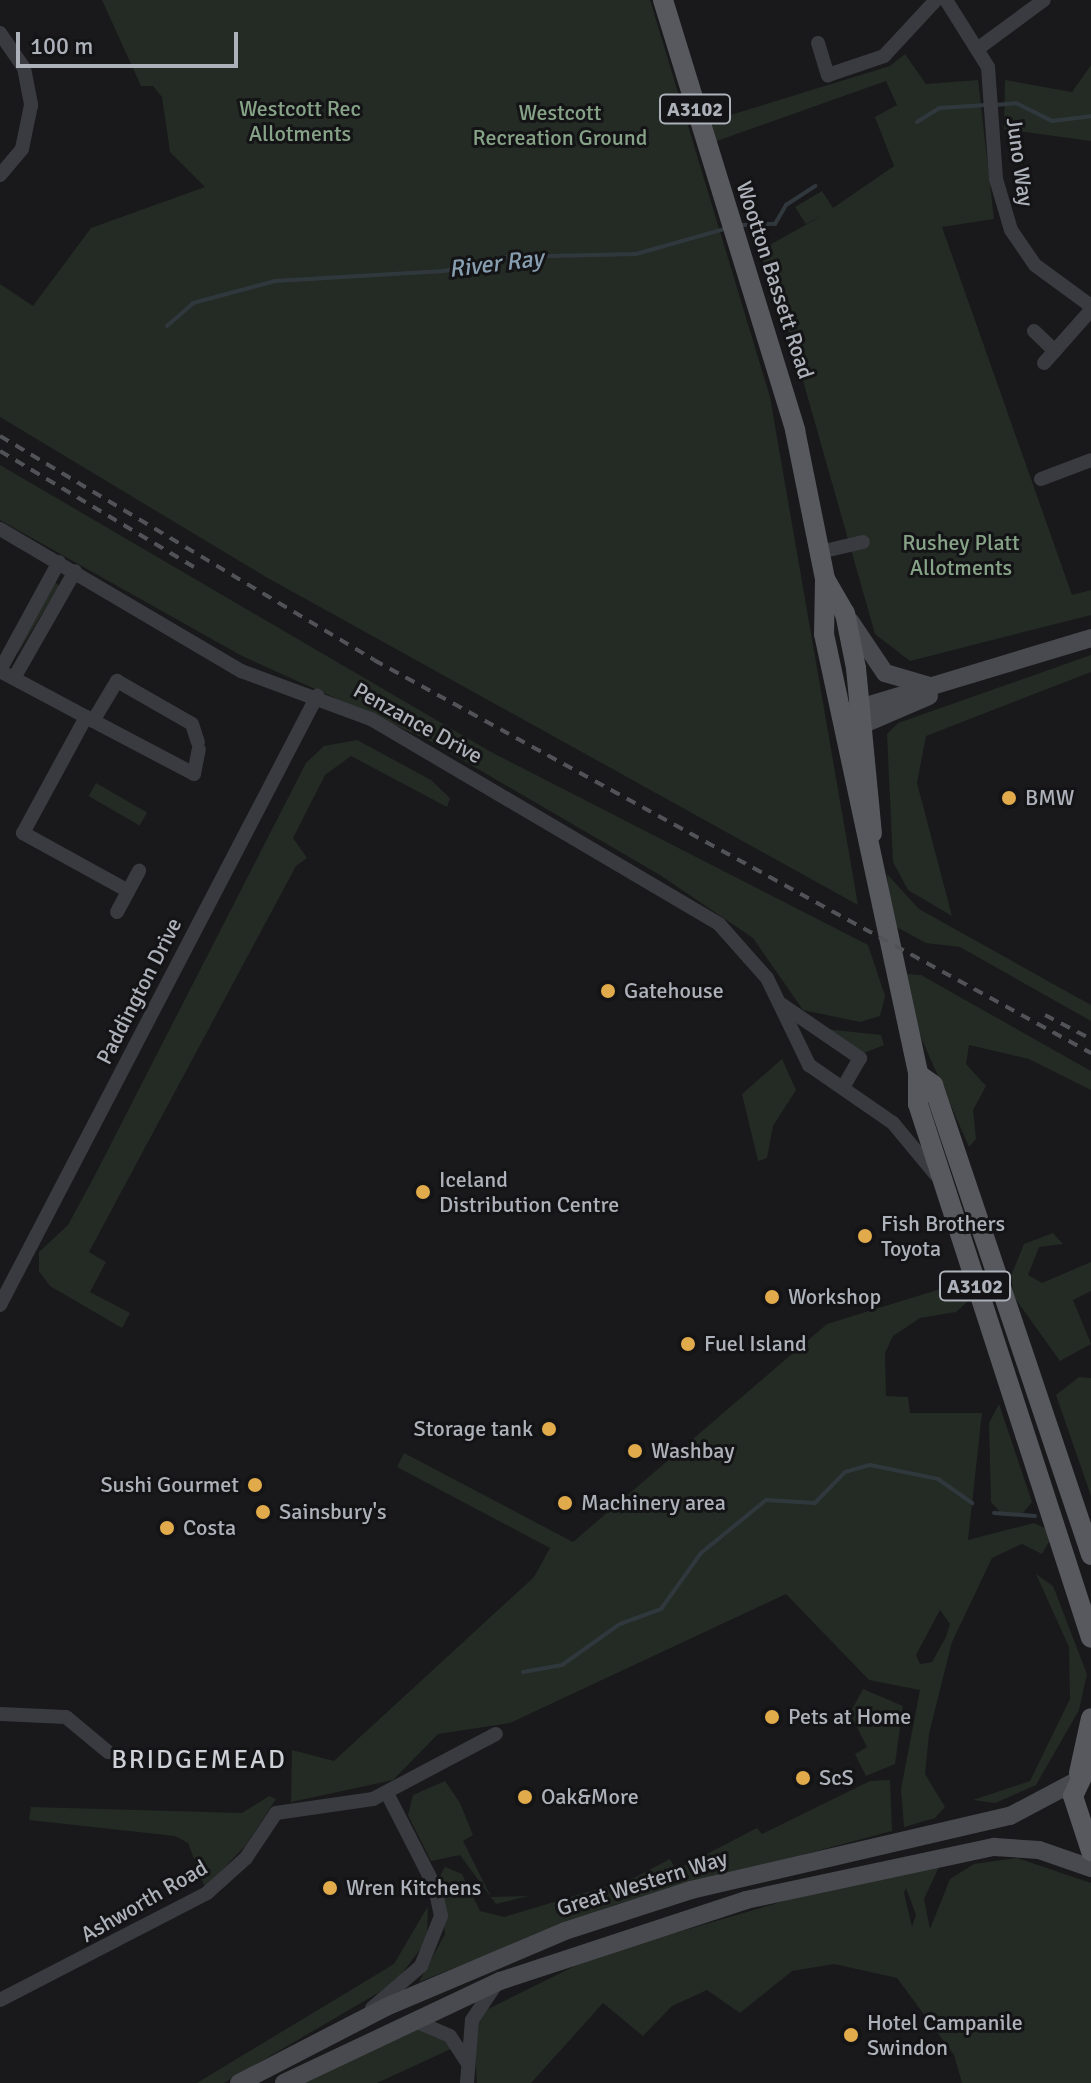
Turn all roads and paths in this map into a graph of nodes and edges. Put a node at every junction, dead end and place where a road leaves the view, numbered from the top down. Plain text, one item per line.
1 (663, 0) edge
2 (936, 0) edge
3 (946, 0) edge
4 (1044, 0) edge
5 (0, 33) edge
6 (818, 43) dead end
7 (980, 47) junction
8 (828, 75) junction
9 (812, 79) dead end
10 (0, 175) edge
11 (1091, 308) edge
12 (1034, 331) dead end
13 (1055, 351) junction
14 (1044, 363) dead end
15 (1091, 460) edge
16 (1041, 479) dead end
17 (0, 529) edge
18 (863, 542) dead end
19 (820, 552) junction
20 (59, 562) junction
21 (75, 571) junction
22 (825, 579) junction
23 (845, 613) junction
24 (1091, 638) edge
25 (0, 670) edge
26 (14, 678) junction
27 (941, 687) junction
28 (317, 696) junction
29 (864, 716) junction
30 (90, 719) junction
31 (842, 723) junction
32 (871, 861) junction
33 (139, 871) dead end
34 (128, 891) junction
35 (117, 912) dead end
36 (780, 1004) junction
37 (918, 1074) junction
38 (843, 1088) junction
39 (941, 1182) junction
40 (0, 1305) edge
41 (1091, 1555) edge
42 (1091, 1638) edge
43 (0, 1714) edge
44 (1091, 1718) edge
45 (496, 1734) dead end
46 (108, 1752) dead end
47 (1091, 1758) edge
48 (1077, 1779) junction
49 (387, 1793) junction
50 (1091, 1851) edge
51 (1091, 1868) edge
52 (500, 1981) junction
53 (0, 2000) edge
54 (413, 2020) junction
55 (353, 2023) junction
56 (467, 2062) junction
57 (239, 2083) edge
58 (284, 2083) edge
59 (467, 2083) edge

1 - 19 main road, Wootton Bassett Road / A3102
2 - 8 street
3 - 7 street, Juno Way
4 - 7 street
5 - 10 street
6 - 8 street
7 - 11 street, Juno Way
8 - 9 street
11 - 13 street
12 - 13 street
13 - 14 street
15 - 16 street
17 - 20 street, Penzance Drive
18 - 19 street
19 - 22 main road, Wootton Bassett Road / A3102
20 - 21 street, Penzance Drive
20 - 25 street
21 - 26 street
21 - 28 street, Penzance Drive
22 - 23 main road, Wootton Bassett Road / A3102
22 - 31 main road, Wootton Bassett Road / A3102
23 - 27 main road
23 - 29 main road, Wootton Bassett Road / A3102
24 - 27 main road
25 - 26 street
26 - 30 street
27 - 29 main road
28 - 36 street, Penzance Drive
28 - 40 street, Paddington Drive
29 - 31 main road
29 - 32 main road, Wootton Bassett Road / A3102
30 - 30 street
30 - 34 street
31 - 32 main road, Wootton Bassett Road / A3102
32 - 37 main road, Wootton Bassett Road / A3102
33 - 34 street
34 - 35 street
36 - 38 street, Penzance Drive
36 - 38 street, Penzance Drive
37 - 39 main road, Wootton Bassett Road / A3102
37 - 41 main road, Wootton Bassett Road / A3102
38 - 39 street, Penzance Drive
39 - 42 main road, Wootton Bassett Road / A3102
43 - 46 street
44 - 48 main road
45 - 49 street, Ashworth Road
47 - 48 main road
48 - 50 main road
48 - 55 main road, Great Western Way
49 - 53 street, Ashworth Road
49 - 55 street
51 - 52 main road, Great Western Way
52 - 54 main road, Great Western Way
52 - 56 street
54 - 56 street
54 - 58 main road, Great Western Way
55 - 57 main road, Great Western Way
56 - 59 street

